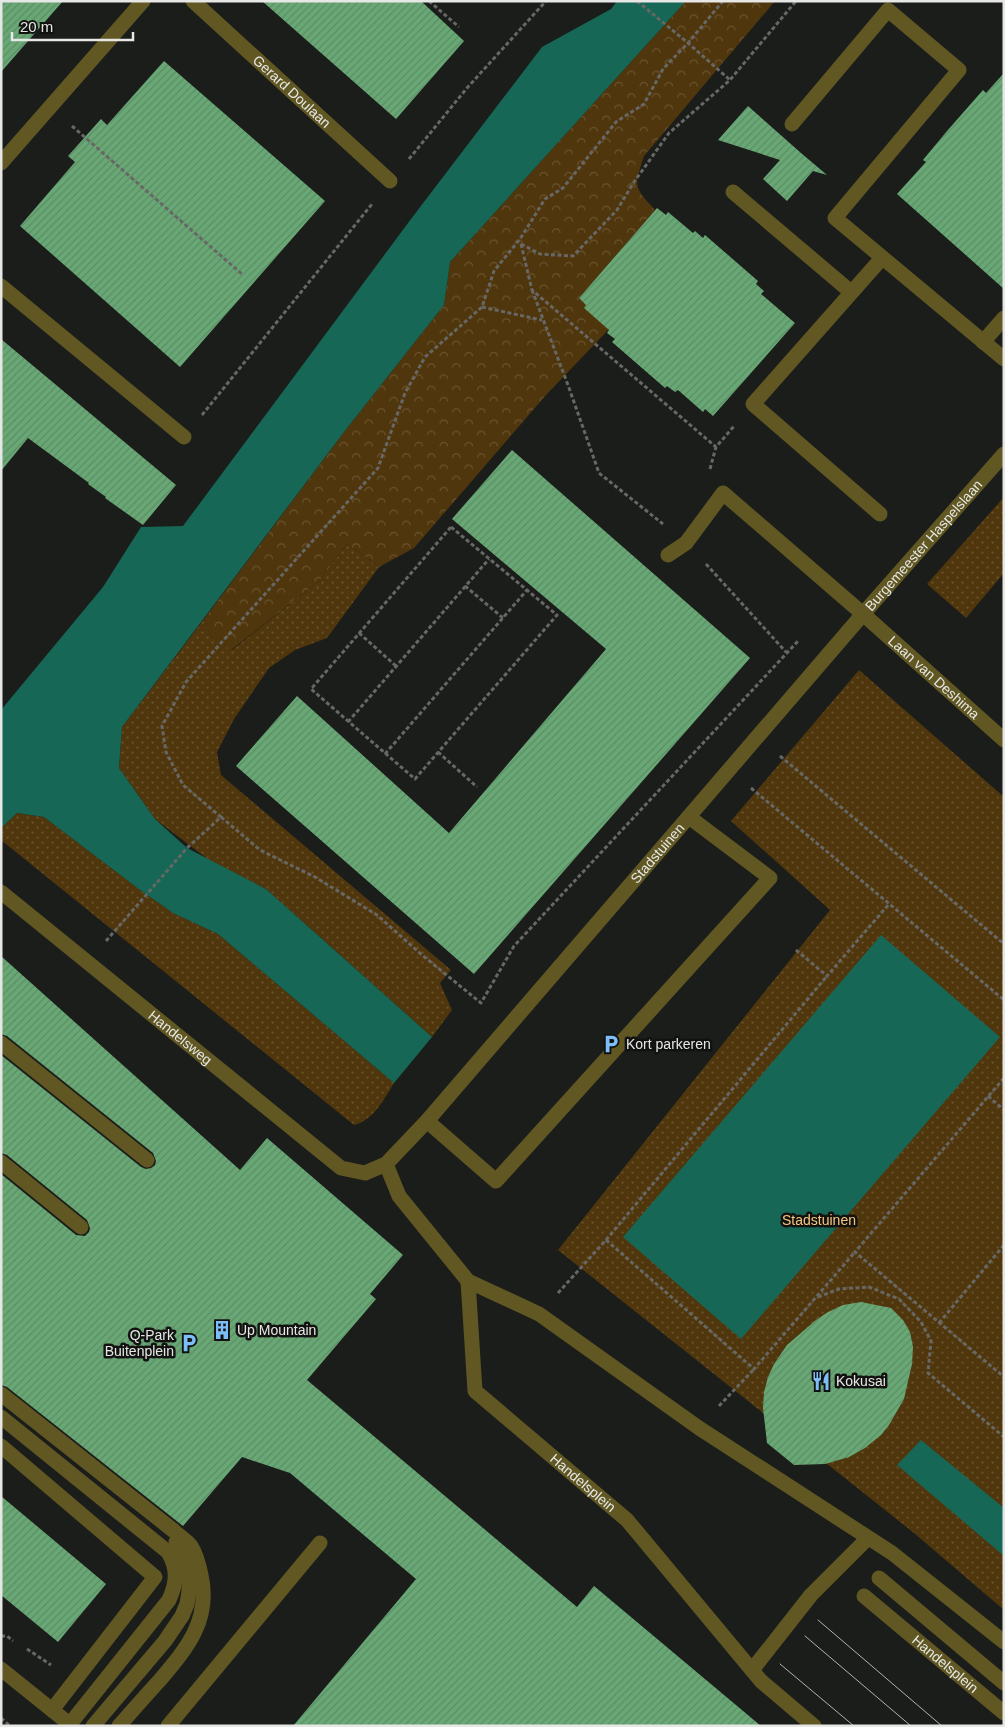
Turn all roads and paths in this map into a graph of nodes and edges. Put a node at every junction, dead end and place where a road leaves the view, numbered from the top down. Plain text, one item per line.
1 (143, 1) edge
2 (193, 1) edge
3 (429, 1) edge
4 (546, 1) edge
5 (637, 1) edge
6 (723, 1) edge
7 (796, 1) edge
8 (459, 27) dead end
9 (688, 43) junction
10 (730, 80) junction
11 (50, 108) junction
12 (792, 124) dead end
13 (1, 163) edge
14 (390, 181) junction
15 (733, 192) dead end
16 (520, 239) junction
17 (521, 244) junction
18 (882, 258) junction
19 (243, 275) dead end
20 (1, 286) edge
21 (532, 290) junction
22 (851, 292) junction
23 (482, 307) junction
24 (1004, 318) edge
25 (543, 320) junction
26 (984, 342) junction
27 (1004, 359) edge
28 (184, 437) joint
29 (716, 447) dead end
30 (1004, 454) edge
31 (880, 514) dead end
32 (686, 543) junction
33 (668, 555) dead end
34 (489, 558) junction
35 (465, 586) junction
36 (528, 590) junction
37 (863, 614) junction
38 (503, 618) junction
39 (359, 633) junction
40 (396, 666) junction
41 (348, 722) junction
42 (758, 737) junction
43 (1004, 740) edge
44 (438, 752) junction
45 (385, 754) junction
46 (729, 770) junction
47 (477, 787) dead end
48 (221, 817) junction
49 (689, 817) junction
50 (1, 892) edge
51 (889, 904) junction
52 (1004, 944) edge
53 (796, 950) dead end
54 (87, 962) junction
55 (827, 976) junction
56 (1004, 1000) edge
57 (1, 1043) edge
58 (1004, 1078) edge
59 (988, 1096) junction
60 (1004, 1110) edge
61 (427, 1121) junction
62 (147, 1160) dead end
63 (1, 1162) edge
64 (386, 1164) junction
65 (365, 1173) joint
66 (81, 1227) dead end
67 (606, 1240) junction
68 (1004, 1245) edge
69 (855, 1252) junction
70 (468, 1281) junction
71 (816, 1298) junction
72 (539, 1314) junction
73 (939, 1323) junction
74 (754, 1369) junction
75 (1004, 1377) edge
76 (1, 1394) edge
77 (1, 1403) edge
78 (1, 1417) edge
79 (699, 1428) junction
80 (38, 1432) dead end
81 (1004, 1437) edge
82 (1, 1446) edge
83 (174, 1531) junction
84 (868, 1538) junction
85 (320, 1543) dead end
86 (879, 1578) dead end
87 (864, 1596) dead end
88 (1004, 1642) edge
89 (1, 1670) edge
90 (752, 1670) junction
91 (1004, 1683) edge
92 (52, 1710) junction
93 (1004, 1713) edge
94 (1, 1718) edge
95 (70, 1725) edge
96 (10, 1726) edge
97 (93, 1726) edge
98 (119, 1726) edge
99 (168, 1726) edge
100 (814, 1726) edge

1 - 11 street
2 - 14 street, Gerard Doulaan
3 - 8 path
4 - 14 path
5 - 9 path
6 - 9 path
7 - 10 path
9 - 10 path
9 - 16 path
10 - 17 path
11 - 13 street
11 - 19 path
12 - 18 street
14 - 28 path
15 - 22 street
16 - 17 path
16 - 23 path
17 - 21 path
18 - 22 street
18 - 26 street
20 - 28 street
21 - 25 path
21 - 29 path
22 - 31 street
23 - 25 path
23 - 48 path
24 - 26 street
25 - 32 path
26 - 27 street
30 - 37 street, Burgemeester Haspelslaan
32 - 33 street
32 - 37 street, Laan van Deshima
32 - 48 path
34 - 35 path
34 - 36 path
34 - 39 path
35 - 38 path
35 - 40 path
36 - 38 path
36 - 44 path
37 - 42 street, Stadstuinen
37 - 43 street, Laan van Deshima
38 - 45 path
39 - 40 path
39 - 41 path
40 - 41 path
41 - 45 path
42 - 46 street, Stadstuinen
42 - 52 path
44 - 45 path
44 - 47 path
46 - 49 street, Stadstuinen
46 - 51 path
48 - 54 path
49 - 61 street, Stadstuinen
49 - 61 street
50 - 54 street, Handelsweg
51 - 55 path
51 - 56 path
53 - 55 path
54 - 65 street, Handelsweg
55 - 67 path
57 - 62 street
58 - 59 path
59 - 60 path
59 - 69 path
61 - 64 street, Stadstuinen
63 - 66 street
64 - 65 street, Stadstuinen
64 - 70 street
67 - 72 path
67 - 74 path
68 - 73 path
69 - 71 path
69 - 73 path
70 - 72 street
70 - 90 street, Handelsplein
71 - 74 path
71 - 81 path
72 - 79 street
73 - 75 path
74 - 79 path
76 - 83 street
77 - 80 street
78 - 95 street
79 - 84 street
82 - 92 street
83 - 97 street
83 - 98 street
84 - 88 street
84 - 90 street
85 - 99 street
86 - 91 street, Handelsplein
87 - 93 street, Handelsplein
89 - 92 street
90 - 100 street, Handelsplein
92 - 95 street
94 - 96 path

